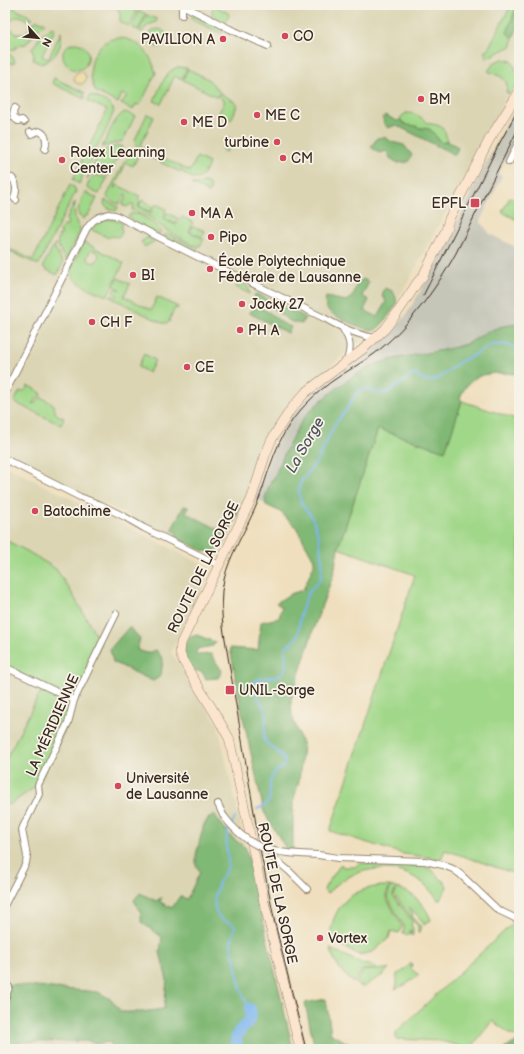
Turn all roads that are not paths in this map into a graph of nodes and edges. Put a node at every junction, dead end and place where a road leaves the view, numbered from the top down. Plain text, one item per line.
1 (182, 5) edge
2 (182, 14) dead end
3 (268, 46) dead end
4 (519, 92) edge
5 (15, 108) dead end
6 (24, 122) dead end
7 (30, 132) dead end
8 (519, 141) edge
9 (45, 150) dead end
10 (509, 162) dead end
11 (12, 178) dead end
12 (16, 200) dead end
13 (343, 329) junction
14 (375, 338) junction
15 (346, 362) junction
16 (5, 393) edge
17 (5, 460) edge
18 (219, 565) junction
19 (116, 614) dead end
20 (5, 666) edge
21 (74, 700) junction
22 (218, 804) dead end
23 (271, 856) dead end
24 (306, 889) dead end
25 (8, 892) edge
26 (5, 904) edge
27 (519, 920) edge
28 (5, 983) edge
29 (5, 999) edge
30 (300, 1049) edge

1 - 2 street
1 - 3 street
4 - 14 street, ROUTE DE LA SORGE
5 - 6 street
7 - 9 street
8 - 10 street
11 - 12 street
13 - 14 street
13 - 15 street
13 - 16 street
14 - 15 street, ROUTE DE LA SORGE
15 - 18 street, ROUTE DE LA SORGE
17 - 18 street
18 - 30 street, ROUTE DE LA SORGE
19 - 21 street, LA MÉRIDIENNE
20 - 21 street
21 - 25 street, LA MÉRIDIENNE
22 - 27 street, bridge
23 - 24 street
25 - 26 street, LA MÉRIDIENNE
28 - 29 street

